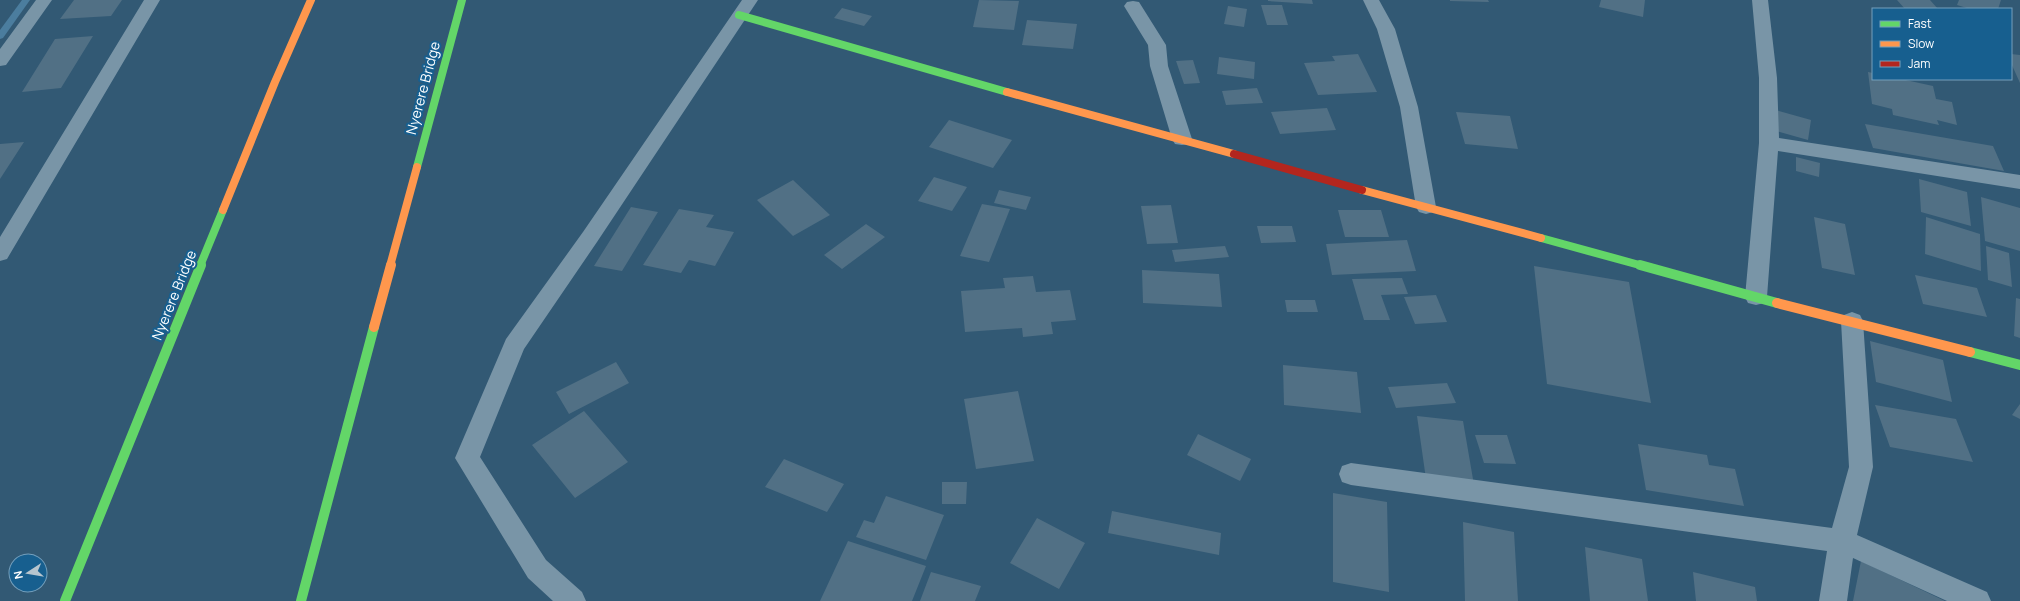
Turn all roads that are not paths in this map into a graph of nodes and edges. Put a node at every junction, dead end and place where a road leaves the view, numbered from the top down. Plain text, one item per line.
1 (44, 0) edge
2 (152, 0) edge
3 (311, 0) edge
4 (462, 0) edge
5 (1371, 0) edge
6 (1760, 0) edge
7 (1133, 6) dead end
8 (745, 8) edge
9 (0, 61) edge
10 (1182, 139) junction
11 (1769, 143) junction
12 (2020, 182) edge
13 (1426, 207) junction
14 (0, 254) edge
15 (1756, 297) junction
16 (1852, 321) junction
17 (2020, 365) edge
18 (1351, 474) dead end
19 (1842, 541) junction
20 (65, 601) edge
21 (300, 601) edge
22 (572, 601) edge
23 (1832, 601) edge
24 (1977, 601) edge

1 - 9 lane
2 - 14 lane
3 - 20 main road, Nyerere Bridge
4 - 21 main road, Nyerere Bridge
5 - 13 street
6 - 11 street
7 - 10 street
8 - 10 main road
8 - 22 street
10 - 13 main road
11 - 12 street
11 - 15 street
13 - 15 main road
15 - 16 main road
16 - 17 main road
16 - 19 street
18 - 19 street
19 - 23 street
19 - 24 street

